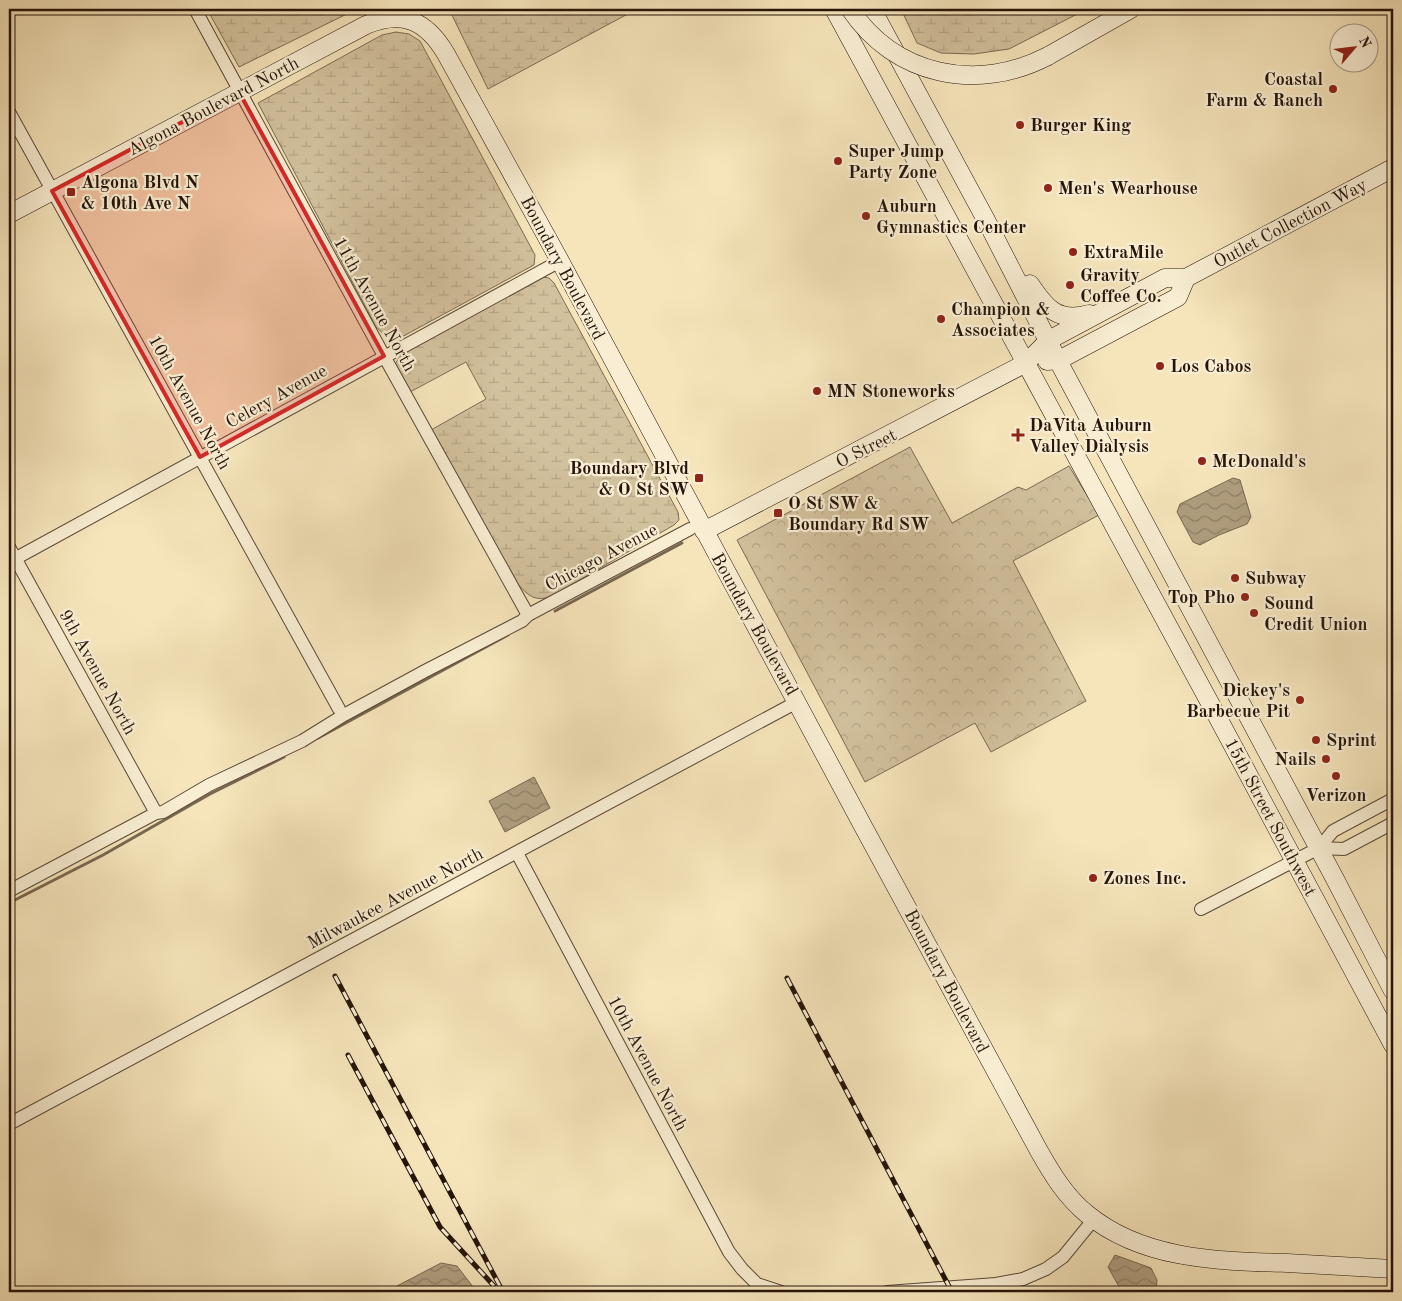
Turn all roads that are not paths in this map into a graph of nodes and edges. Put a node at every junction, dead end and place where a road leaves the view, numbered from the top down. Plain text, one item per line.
1 (195, 9) edge
2 (834, 9) edge
3 (850, 9) edge
4 (872, 9) edge
5 (1131, 9) edge
6 (421, 26) joint
7 (239, 92) junction
8 (9, 112) edge
9 (1393, 168) edge
10 (52, 191) junction
11 (9, 214) edge
12 (986, 220) junction
13 (560, 261) junction
14 (1186, 278) junction
15 (1118, 303) junction
16 (1049, 340) junction
17 (384, 356) junction
18 (1059, 360) junction
19 (1026, 363) junction
20 (200, 457) junction
21 (697, 530) junction
22 (11, 556) edge
23 (528, 615) junction
24 (797, 702) junction
25 (339, 708) dead end
26 (1393, 799) edge
27 (156, 813) junction
28 (1393, 822) edge
29 (1319, 848) junction
30 (517, 853) junction
31 (1294, 861) junction
32 (9, 892) edge
33 (1201, 909) dead end
34 (1393, 991) edge
35 (1393, 1045) edge
36 (9, 1124) edge
37 (1094, 1220) junction
38 (1393, 1269) edge
39 (781, 1292) edge
40 (887, 1292) edge

1 - 7 street, 11th Avenue North
2 - 19 street, 15th Street Southwest
3 - 5 street, bridge
4 - 12 street, 15th Street Southwest
6 - 7 street, Algona Boulevard North
6 - 13 street, Boundary Boulevard
7 - 10 street, Algona Boulevard North
7 - 17 street, 11th Avenue North
8 - 10 street, 10th Avenue North
9 - 14 street, Outlet Collection Way
10 - 11 street, Algona Boulevard North
10 - 20 street, 10th Avenue North
12 - 15 street
12 - 16 street, 15th Street Southwest
13 - 17 street, Celery Avenue
13 - 21 street, Boundary Boulevard
14 - 15 street, Outlet Collection Way
14 - 18 street
15 - 16 street, Outlet Collection Way
16 - 18 street, 15th Street Southwest
16 - 19 street, O Street
17 - 20 street, Celery Avenue
17 - 23 street, 11th Avenue North
18 - 19 street, O Street
18 - 29 street, 15th Street Southwest
19 - 21 street, O Street
19 - 31 street, 15th Street Southwest
20 - 22 street, Celery Avenue
20 - 25 street, 10th Avenue North
21 - 23 street, Chicago Avenue
21 - 24 street, Boundary Boulevard
22 - 27 street, 9th Avenue North
23 - 27 street, Chicago Avenue
24 - 30 street, Milwaukee Avenue North
24 - 37 street, Boundary Boulevard
26 - 29 street
27 - 32 street
28 - 29 street
29 - 31 street
29 - 34 street, 15th Street Southwest
30 - 36 street, Milwaukee Avenue North
30 - 39 street, 10th Avenue North
31 - 33 street
31 - 35 street, 15th Street Southwest
37 - 38 street, Boundary Boulevard
37 - 40 street

